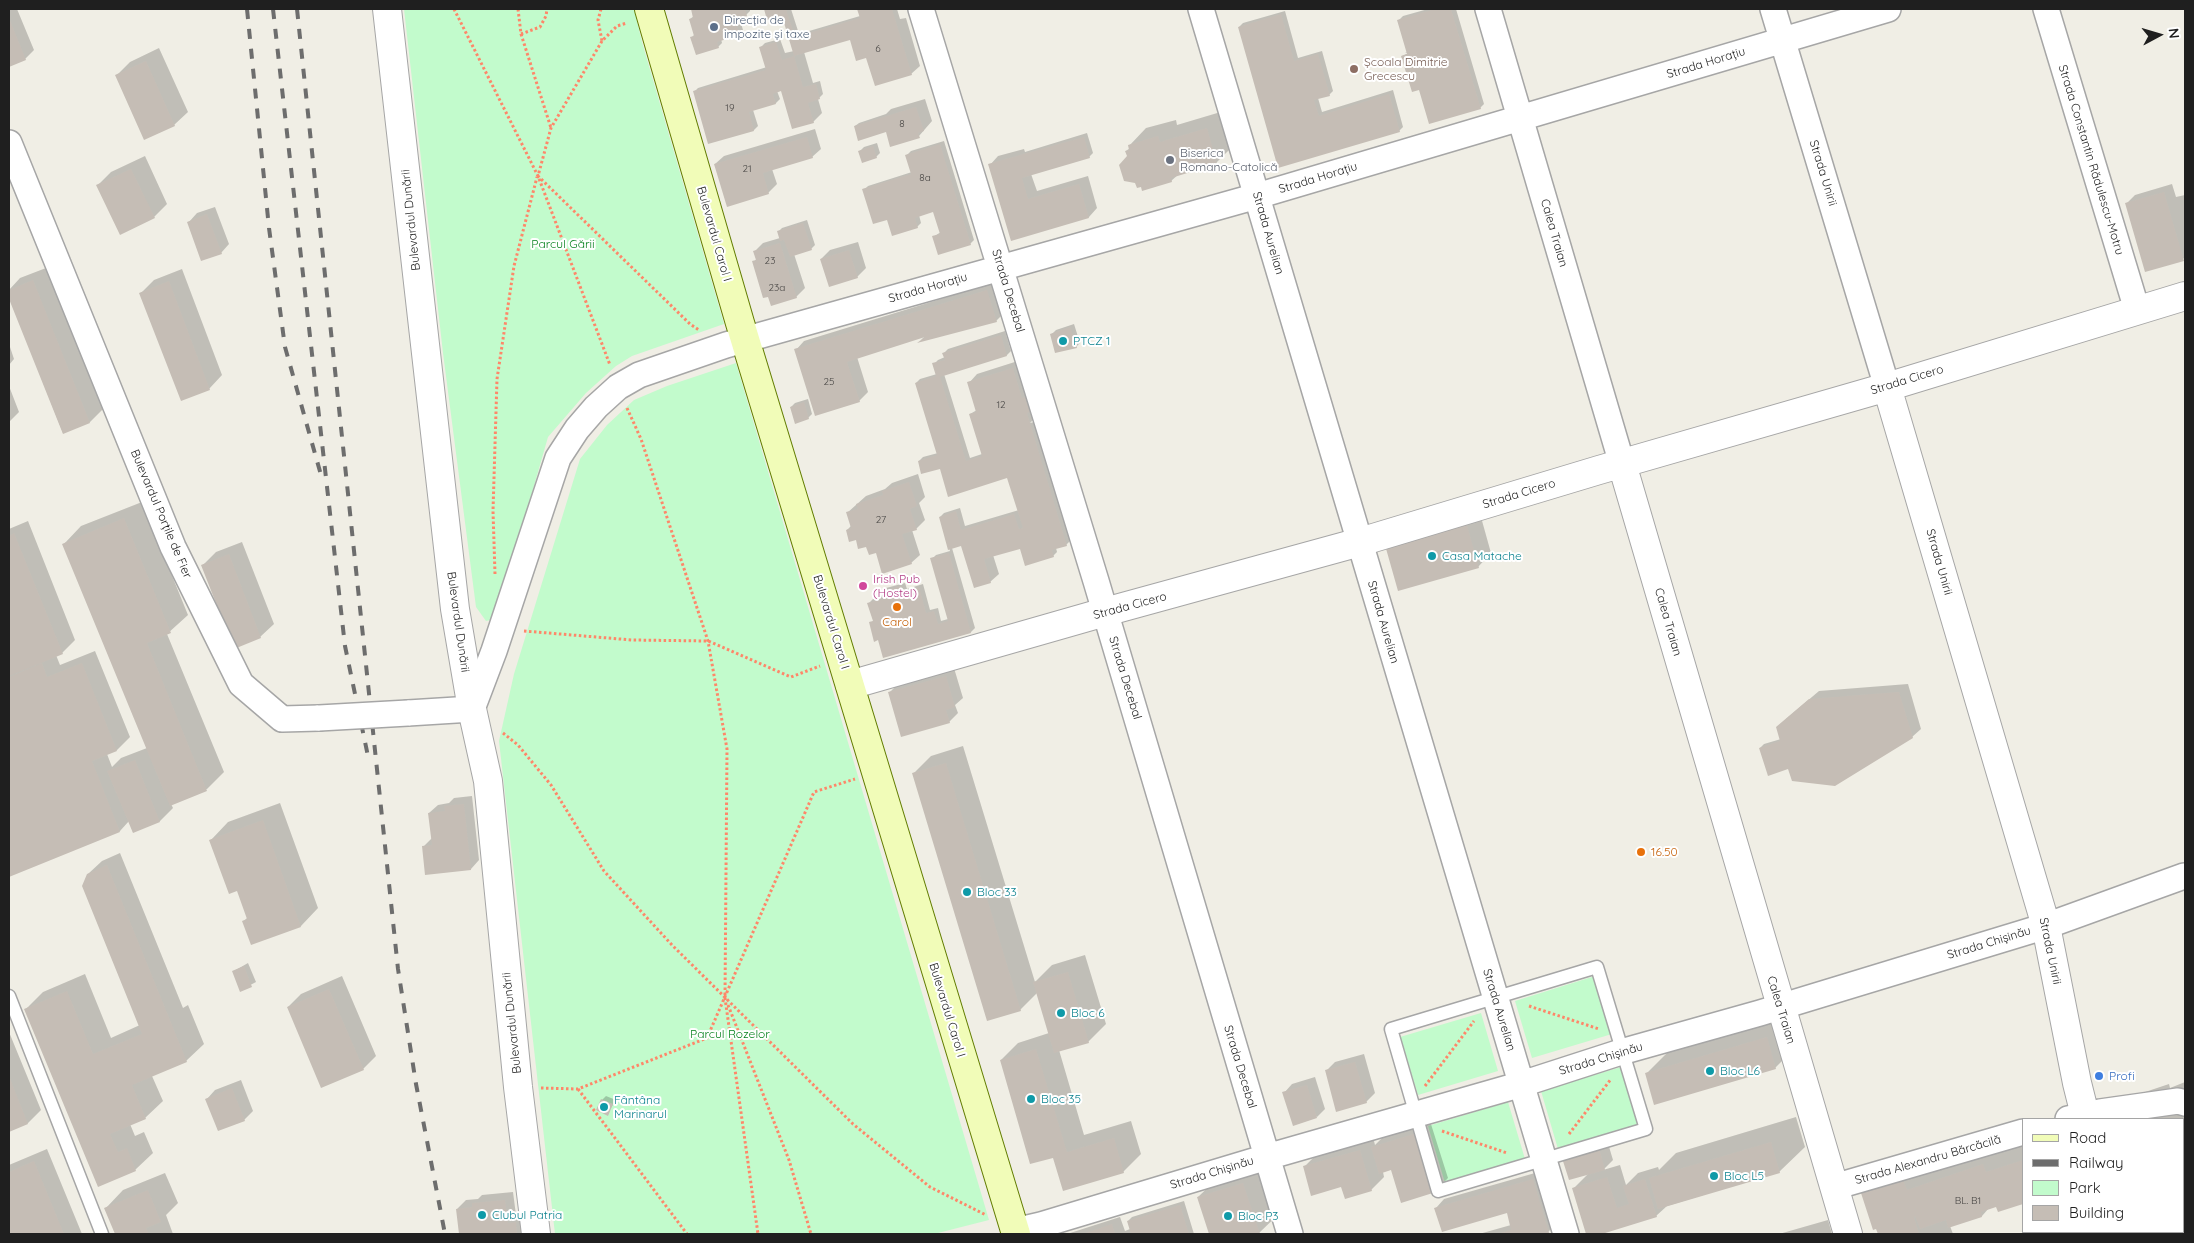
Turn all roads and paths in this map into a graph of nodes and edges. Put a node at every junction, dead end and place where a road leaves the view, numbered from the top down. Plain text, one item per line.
1 (387, 9) edge
2 (454, 9) edge
3 (518, 9) edge
4 (546, 9) edge
5 (600, 9) edge
6 (921, 9) edge
7 (1201, 9) edge
8 (1488, 9) edge
9 (1773, 9) edge
10 (1888, 9) edge
11 (2046, 9) edge
12 (638, 16) edge
13 (521, 34) junction
14 (1783, 40) junction
15 (602, 41) junction
16 (1520, 118) junction
17 (551, 128) junction
18 (9, 143) edge
19 (538, 176) junction
20 (1257, 196) junction
21 (1001, 268) junction
22 (2185, 296) edge
23 (2137, 310) junction
24 (735, 342) junction
25 (607, 358) dead end
26 (618, 387) junction
27 (1887, 387) junction
28 (1622, 464) junction
29 (1360, 542) junction
30 (495, 580) dead end
31 (1105, 612) junction
32 (501, 629) junction
33 (708, 641) junction
34 (842, 658) junction
35 (850, 685) junction
36 (472, 709) junction
37 (502, 733) dead end
38 (875, 772) junction
39 (2185, 876) edge
40 (2046, 926) junction
41 (9, 996) edge
42 (725, 998) junction
43 (1494, 998) junction
44 (1781, 1006) junction
45 (1621, 1049) junction
46 (1522, 1084) junction
47 (518, 1087) junction
48 (578, 1089) junction
49 (2185, 1103) edge
50 (1415, 1112) junction
51 (2079, 1118) edge
52 (2022, 1132) edge
53 (1267, 1157) junction
54 (1544, 1161) junction
55 (1834, 1187) junction
56 (1015, 1233) edge
57 (102, 1234) edge
58 (536, 1234) edge
59 (687, 1234) edge
60 (758, 1234) edge
61 (811, 1234) edge
62 (1290, 1234) edge
63 (1566, 1234) edge
64 (1848, 1234) edge

1 - 36 street, Bulevardul Dunării
2 - 19 path
3 - 13 path
4 - 13 path
5 - 15 path
6 - 21 street, Strada Decebal
7 - 20 street, Strada Aurelian
8 - 16 street, Calea Traian
9 - 14 street, Strada Unirii
10 - 14 street, Strada Horațiu
11 - 23 street, Strada Constantin Rădulescu-Motru
12 - 15 path
12 - 24 main road, Bulevardul Carol I
13 - 17 path
14 - 16 street, Strada Horațiu
14 - 27 street, Strada Unirii
15 - 17 path
16 - 20 street, Strada Horațiu
16 - 28 street, Calea Traian
17 - 19 path
18 - 36 street, Bulevardul Porțile de Fier, bridge
19 - 24 path
19 - 25 path
19 - 30 path
20 - 21 street, Strada Horațiu
20 - 29 street, Strada Aurelian
21 - 24 street, Strada Horațiu
21 - 31 street, Strada Decebal
22 - 23 street, Strada Cicero
23 - 27 street, Strada Cicero
24 - 26 street, Strada Horațiu
24 - 34 main road, Bulevardul Carol I
26 - 32 street, Strada Horațiu
26 - 33 path
27 - 28 street, Strada Cicero
27 - 40 street, Strada Unirii
28 - 29 street, Strada Cicero
28 - 44 street, Calea Traian
29 - 31 street, Strada Cicero
29 - 43 street, Strada Aurelian
31 - 35 street, Strada Cicero
31 - 53 street, Strada Decebal
32 - 33 path
32 - 36 street, Strada Horațiu
33 - 34 path
33 - 42 path
34 - 35 main road, Bulevardul Carol I
35 - 38 main road, Bulevardul Carol I
36 - 47 street, Bulevardul Dunării
37 - 42 path
38 - 42 path
38 - 56 main road, Bulevardul Carol I
39 - 40 street, Strada Chișinău
40 - 44 street, Strada Chișinău
40 - 51 street, Strada Unirii
41 - 57 lane
42 - 48 path
42 - 56 path
42 - 60 path
42 - 61 path
43 - 45 path
43 - 45 lane
43 - 46 street, Strada Aurelian
43 - 50 path
43 - 50 lane
44 - 45 street, Strada Chișinău
44 - 55 street, Calea Traian
45 - 46 street, Strada Chișinău
45 - 54 path
45 - 54 lane
46 - 50 street, Strada Chișinău
46 - 54 street, Strada Aurelian
47 - 48 path
47 - 58 street, Bulevardul Dunării
48 - 59 path
49 - 51 street
50 - 53 street, Strada Chișinău
50 - 54 path
50 - 54 lane
52 - 55 street, Strada Alexandru Bărcăcilă
53 - 56 street, Strada Chișinău
53 - 62 street, Strada Decebal
54 - 63 street, Strada Aurelian
55 - 64 street, Calea Traian

